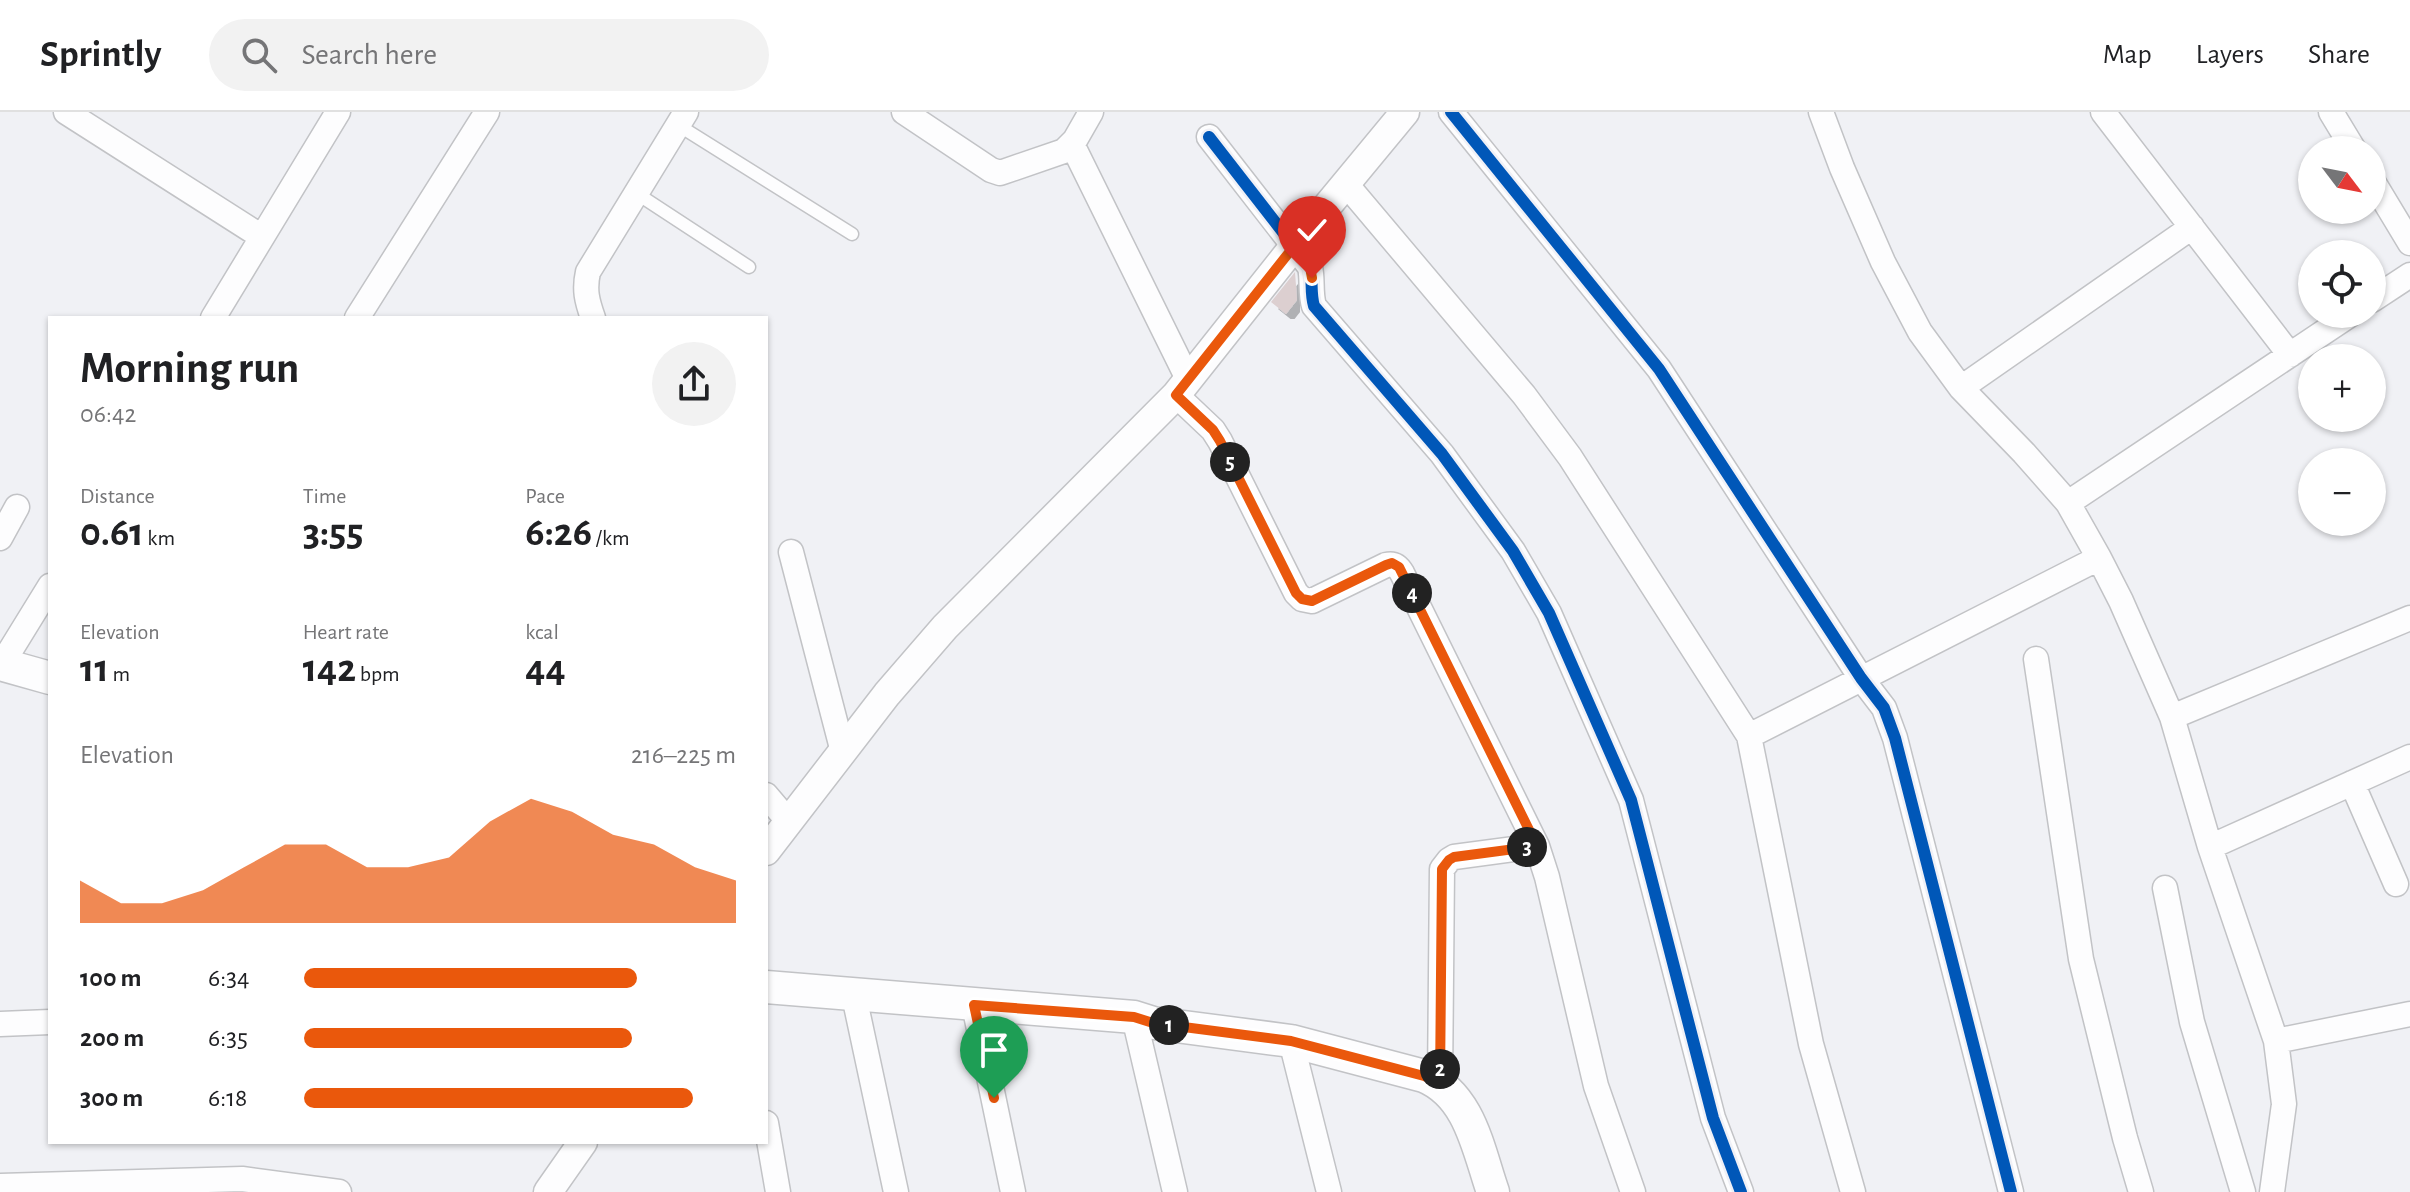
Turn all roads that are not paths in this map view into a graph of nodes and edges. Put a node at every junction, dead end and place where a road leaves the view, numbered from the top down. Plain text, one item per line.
1 (66, 112) edge
2 (338, 112) edge
3 (487, 112) edge
4 (904, 112) edge
5 (1091, 112) edge
6 (1405, 112) edge
7 (1451, 112) edge
8 (1821, 112) edge
9 (2103, 112) edge
10 (2331, 112) edge
11 (682, 119) edge
12 (2346, 136) edge
13 (1209, 137) dead end
14 (1072, 144) junction
15 (1346, 184) junction
16 (636, 193) junction
17 (2386, 203) edge
18 (2192, 227) junction
19 (852, 234) dead end
20 (262, 237) junction
21 (2410, 243) edge
22 (1295, 245) junction
23 (749, 267) dead end
24 (2410, 275) edge
25 (2386, 291) edge
26 (214, 316) edge
27 (358, 316) edge
28 (592, 316) edge
29 (2330, 328) edge
30 (2290, 355) junction
31 (1182, 387) junction
32 (1961, 388) junction
33 (2068, 503) junction
34 (17, 507) dead end
35 (0, 538) edge
36 (791, 552) dead end
37 (2099, 558) junction
38 (48, 589) edge
39 (2410, 618) edge
40 (2036, 659) dead end
41 (1, 664) edge
42 (48, 677) edge
43 (1861, 678) junction
44 (2172, 717) junction
45 (1749, 736) junction
46 (843, 752) junction
47 (2410, 757) edge
48 (2352, 783) junction
49 (768, 797) edge
50 (789, 822) junction
51 (1537, 846) junction
52 (2210, 847) junction
53 (768, 848) edge
54 (2396, 884) dead end
55 (2165, 888) dead end
56 (768, 987) edge
57 (854, 996) junction
58 (974, 1005) junction
59 (2410, 1014) edge
60 (1134, 1017) junction
61 (48, 1022) edge
62 (0, 1024) edge
63 (1291, 1041) junction
64 (2276, 1041) junction
65 (1440, 1083) junction
66 (768, 1134) edge
67 (582, 1144) edge
68 (0, 1186) edge
69 (50, 1187) edge
70 (339, 1192) edge
71 (548, 1192) edge
72 (778, 1192) edge
73 (896, 1192) edge
74 (1013, 1192) edge
75 (1175, 1192) edge
76 (1329, 1192) edge
77 (1493, 1192) edge
78 (1633, 1192) edge
79 (1741, 1192) edge
80 (1853, 1192) edge
81 (2011, 1192) edge
82 (2141, 1192) edge
83 (2243, 1192) edge
84 (2272, 1192) edge

1 - 20 street
2 - 20 street
3 - 27 street
4 - 14 street
5 - 14 street
6 - 15 street
7 - 43 street
8 - 32 street
9 - 18 street
10 - 12 street
11 - 16 street
11 - 19 lane
13 - 22 street
14 - 31 street
15 - 22 street
15 - 45 street
16 - 23 lane
16 - 28 street
17 - 21 street
18 - 30 street
18 - 32 street
20 - 26 street
22 - 31 street
22 - 79 street
24 - 25 street
29 - 30 street
30 - 33 street
31 - 46 street
31 - 51 street
32 - 33 street
33 - 37 street
34 - 35 street
36 - 46 street
37 - 43 street
37 - 44 street
38 - 41 street
39 - 44 street
40 - 82 street
41 - 42 main road
43 - 45 street
43 - 81 street
44 - 52 street
45 - 80 street
46 - 50 street
47 - 48 street
48 - 52 street
48 - 54 street
49 - 50 street
50 - 53 street
51 - 65 street
51 - 78 street
52 - 64 street
55 - 83 street
56 - 57 main road
57 - 58 main road
57 - 73 street
58 - 60 main road
58 - 74 street
59 - 64 street
60 - 63 main road
60 - 75 street
61 - 62 street
63 - 65 main road
63 - 76 street
64 - 84 street
65 - 77 main road
66 - 72 street
67 - 71 street
68 - 69 street
69 - 70 street

